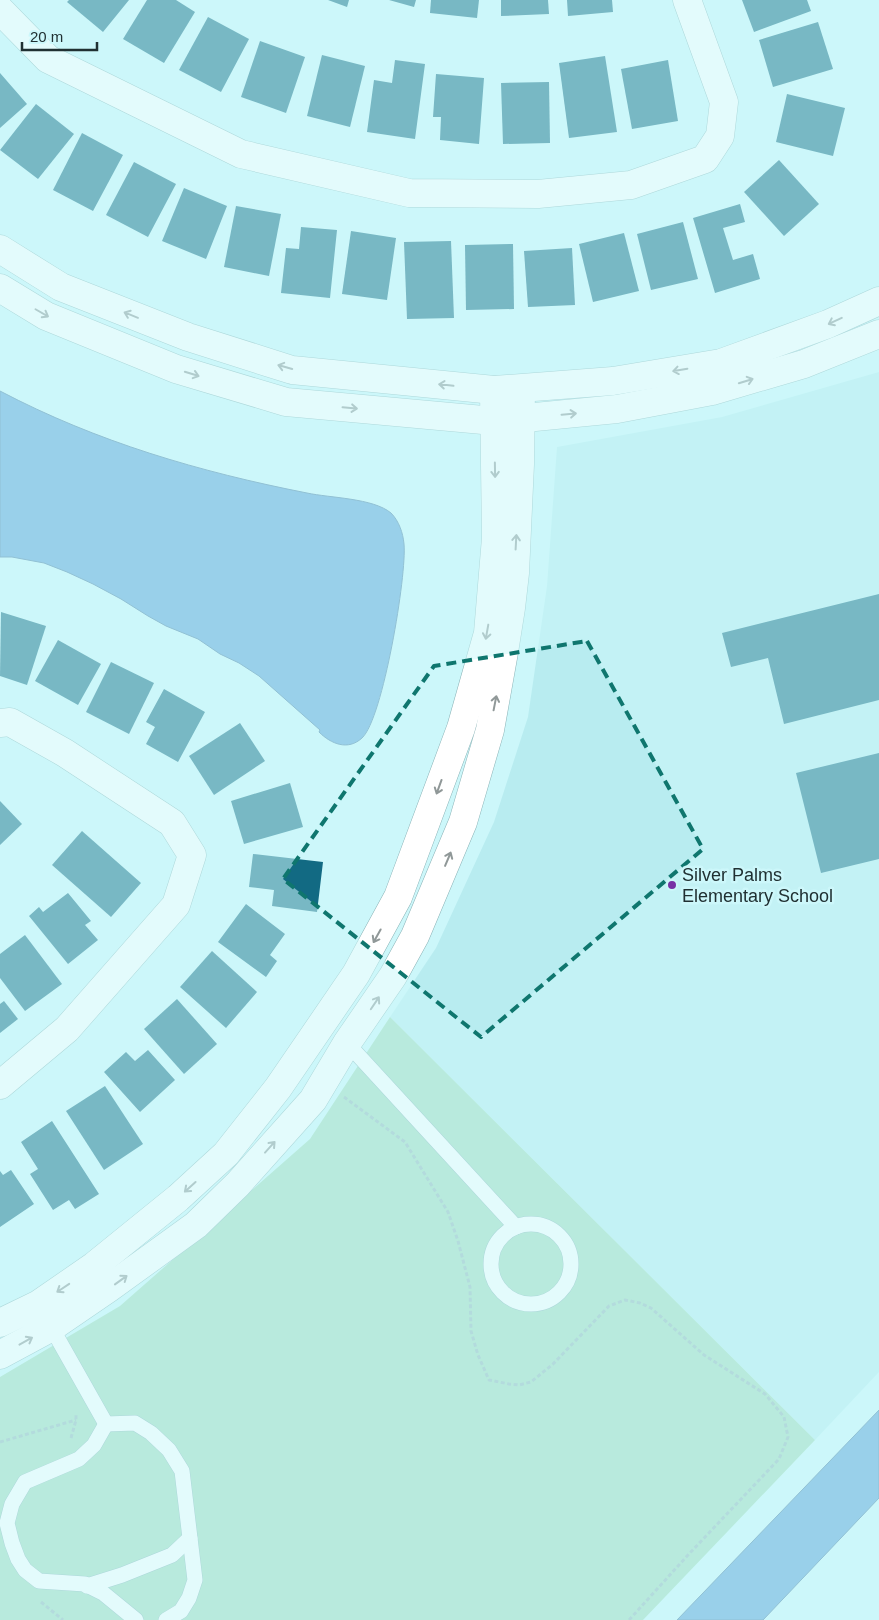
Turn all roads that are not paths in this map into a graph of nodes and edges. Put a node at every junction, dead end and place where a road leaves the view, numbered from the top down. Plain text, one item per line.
1 (687, 0) edge
2 (0, 10) edge
3 (0, 249) edge
4 (0, 288) edge
5 (879, 301) edge
6 (879, 334) edge
7 (508, 390) junction
8 (508, 420) junction
9 (5, 723) edge
10 (347, 1044) junction
11 (0, 1085) edge
12 (516, 1227) junction
13 (45, 1316) junction
14 (0, 1322) edge
15 (0, 1355) edge
16 (106, 1424) junction
17 (190, 1538) junction
18 (87, 1586) junction
19 (136, 1620) edge
20 (166, 1620) edge

1 - 2 street
7 -> 3 street
4 -> 8 street
5 -> 7 street
8 -> 6 street
7 - 8 street
10 -> 8 street
8 -> 13 street
9 - 11 street
10 - 12 lane
13 -> 10 street
12 - 12 lane
13 - 14 street
15 -> 13 street
13 - 16 lane
16 - 17 lane
16 - 18 lane
17 - 18 lane
17 - 20 lane
18 - 19 lane

